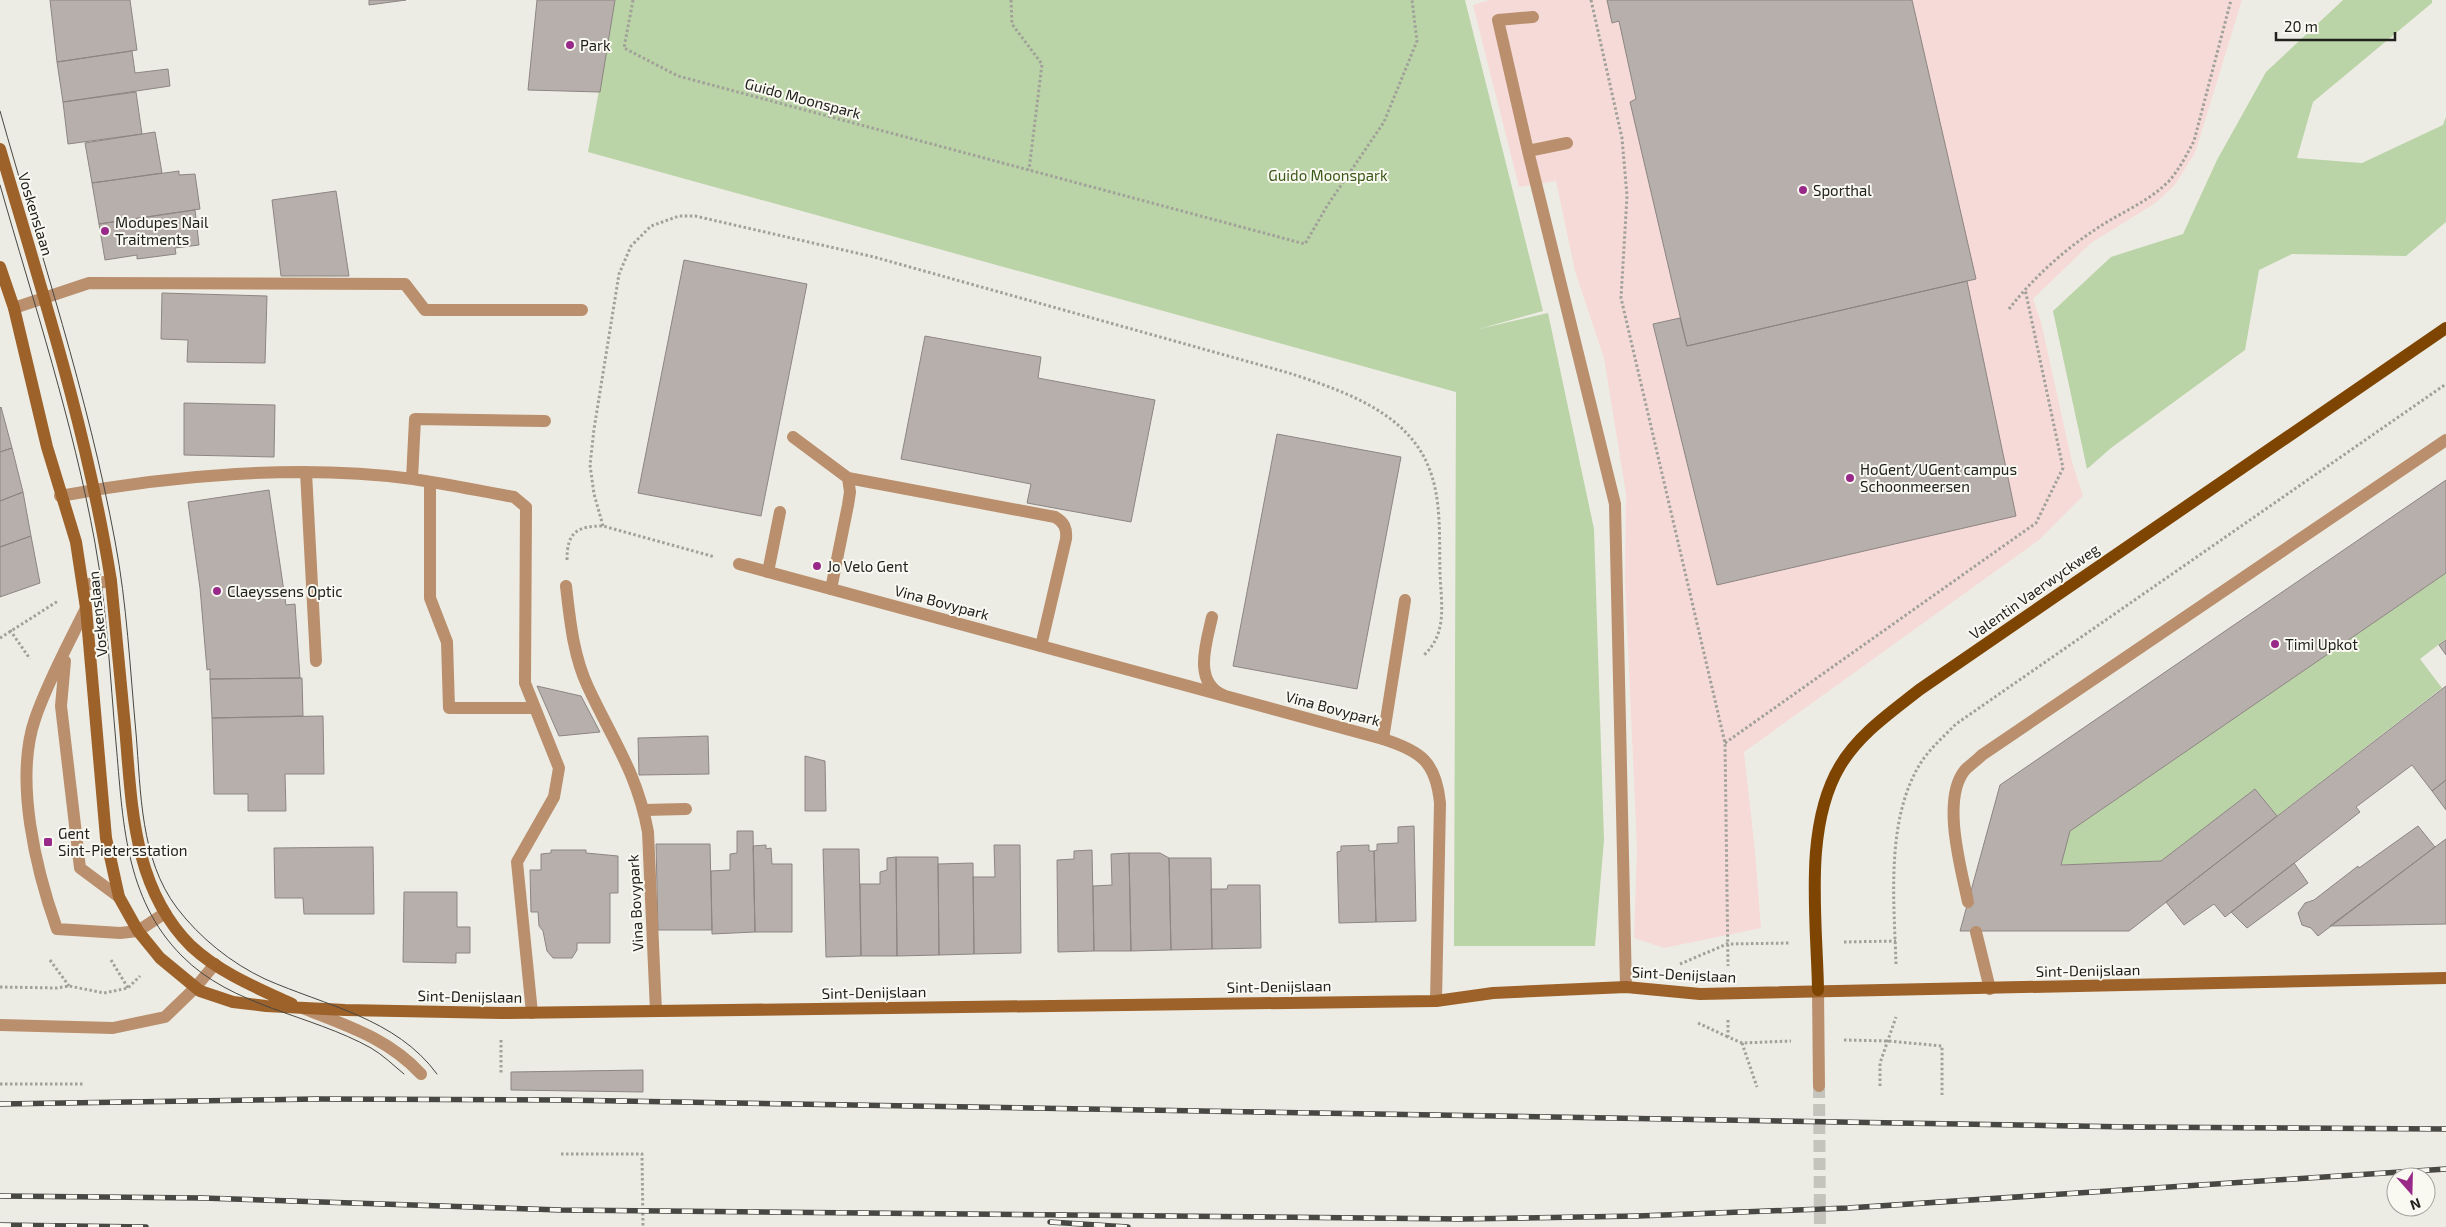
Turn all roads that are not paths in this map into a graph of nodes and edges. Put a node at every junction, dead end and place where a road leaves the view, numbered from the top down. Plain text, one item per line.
1 (1533, 17) dead end
2 (1567, 143) dead end
3 (0, 149) edge
4 (1528, 151) junction
5 (0, 267) edge
6 (45, 299) junction
7 (14, 308) junction
8 (582, 310) dead end
9 (2446, 328) edge
10 (545, 421) dead end
11 (793, 436) dead end
12 (2446, 440) edge
13 (306, 472) junction
14 (848, 478) junction
15 (412, 479) junction
16 (430, 483) junction
17 (94, 489) junction
18 (60, 496) junction
19 (780, 512) dead end
20 (739, 564) road end
21 (768, 572) junction
22 (111, 581) junction
23 (83, 585) junction
24 (566, 586) road end
25 (831, 589) junction
26 (1405, 600) dead end
27 (86, 608) junction
28 (1212, 617) dead end
29 (68, 646) junction
30 (1041, 646) junction
31 (316, 661) dead end
32 (1227, 696) junction
33 (535, 708) junction
34 (1383, 739) junction
35 (686, 809) dead end
36 (644, 810) junction
37 (119, 897) junction
38 (1968, 902) dead end
39 (165, 913) junction
40 (138, 931) junction
41 (1976, 932) dead end
42 (215, 964) junction
43 (2446, 978) edge
44 (1626, 987) junction
45 (196, 988) junction
46 (1990, 989) junction
47 (1818, 990) junction
48 (1436, 1001) junction
49 (302, 1007) junction
50 (656, 1011) junction
51 (532, 1013) junction
52 (0, 1025) edge
53 (421, 1074) dead end
54 (1819, 1086) tunnel mouth

1 - 4 street
2 - 4 street
3 - 6 street, Voskenslaan
4 - 44 street
5 - 7 street, Voskenslaan
6 - 7 street
6 - 8 street
6 - 17 street, Voskenslaan
7 - 18 street, Voskenslaan
9 - 47 main road, Valentin Vaerwyckweg
10 - 15 street
11 - 14 street
12 - 38 street
13 - 15 street
13 - 17 street
13 - 31 street
14 - 25 street
14 - 30 street
15 - 16 street
16 - 33 street
16 - 33 street
17 - 18 street
17 - 22 street, Voskenslaan
18 - 23 street, Voskenslaan
19 - 21 street
20 - 21 street, Vina Bovypark
21 - 25 street, Vina Bovypark
22 - 23 street
22 - 39 street, Voskenslaan
23 - 27 street, Voskenslaan
24 - 36 street, Vina Bovypark
25 - 30 street, Vina Bovypark
26 - 34 street
27 - 29 street
27 - 37 street, Voskenslaan
28 - 32 street
29 - 37 street
29 - 40 street
30 - 32 street, Vina Bovypark
32 - 34 street, Vina Bovypark
33 - 51 street
34 - 48 street, Vina Bovypark
35 - 36 street
36 - 50 street, Vina Bovypark
37 - 40 street, Voskenslaan
39 - 40 street
39 - 42 street, Voskenslaan
40 - 45 street, Sint-Denijslaan
41 - 46 street
42 - 45 street
42 - 49 street, Voskenslaan
43 - 46 street, Sint-Denijslaan
44 - 47 street, Sint-Denijslaan
44 - 48 street, Sint-Denijslaan
45 - 49 street, Sint-Denijslaan
45 - 52 street
46 - 47 street, Sint-Denijslaan
47 - 54 street
48 - 50 street, Sint-Denijslaan
49 - 51 street, Sint-Denijslaan
49 - 53 street
50 - 51 street, Sint-Denijslaan

